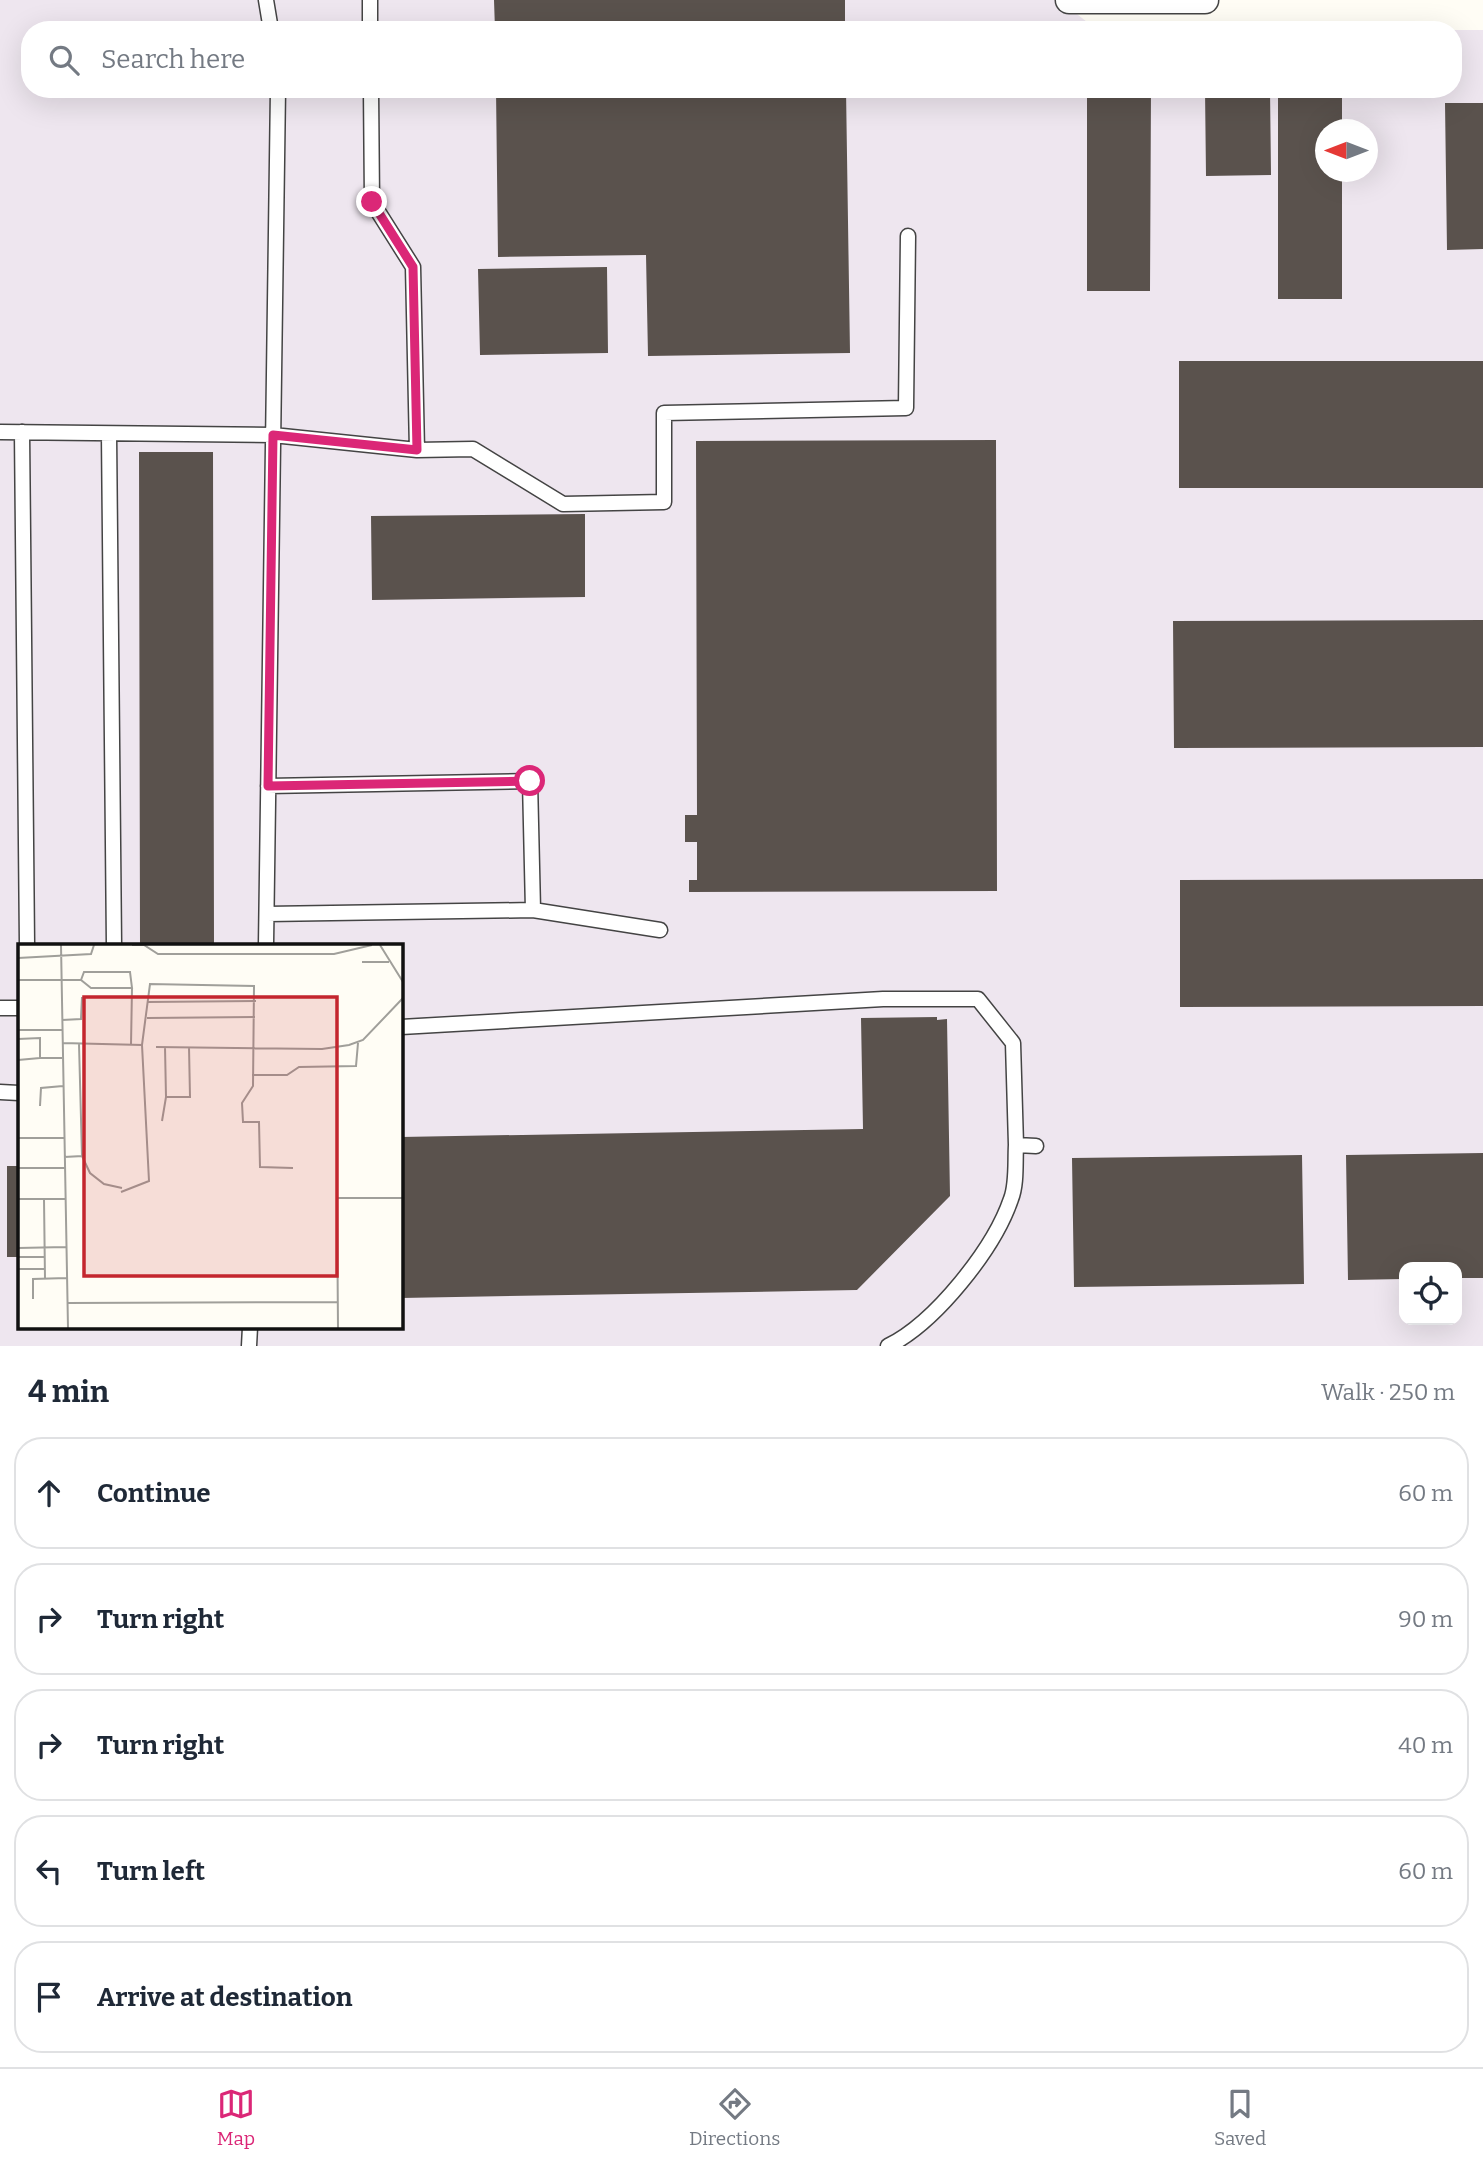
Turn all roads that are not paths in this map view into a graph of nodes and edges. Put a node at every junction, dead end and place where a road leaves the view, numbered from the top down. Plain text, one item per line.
1 (266, 0) edge
2 (370, 0) edge
3 (1205, 0) edge
4 (1069, 1) edge
5 (270, 21) edge
6 (370, 21) edge
7 (278, 98) edge
8 (371, 98) edge
9 (908, 236) dead end
10 (0, 432) edge
11 (22, 432) junction
12 (109, 435) junction
13 (273, 435) junction
14 (417, 450) junction
15 (268, 786) junction
16 (533, 910) junction
17 (267, 914) junction
18 (660, 930) dead end
19 (27, 944) edge
20 (114, 944) edge
21 (266, 944) edge
22 (0, 1008) edge
23 (18, 1008) edge
24 (402, 1027) edge
25 (0, 1092) edge
26 (18, 1093) edge
27 (1016, 1145) junction
28 (1036, 1146) dead end
29 (250, 1328) edge
30 (249, 1346) edge
31 (888, 1346) edge

1 - 5 lane
2 - 6 lane
3 - 4 street
7 - 13 lane
8 - 14 lane
9 - 14 lane
10 - 11 lane
11 - 12 lane
11 - 19 lane
12 - 13 lane
12 - 20 lane
13 - 14 lane
13 - 15 lane
15 - 16 lane
15 - 17 lane
16 - 17 lane
16 - 18 lane
17 - 21 lane
22 - 23 lane
24 - 27 lane
25 - 26 lane
27 - 28 lane
27 - 31 lane
29 - 30 lane

